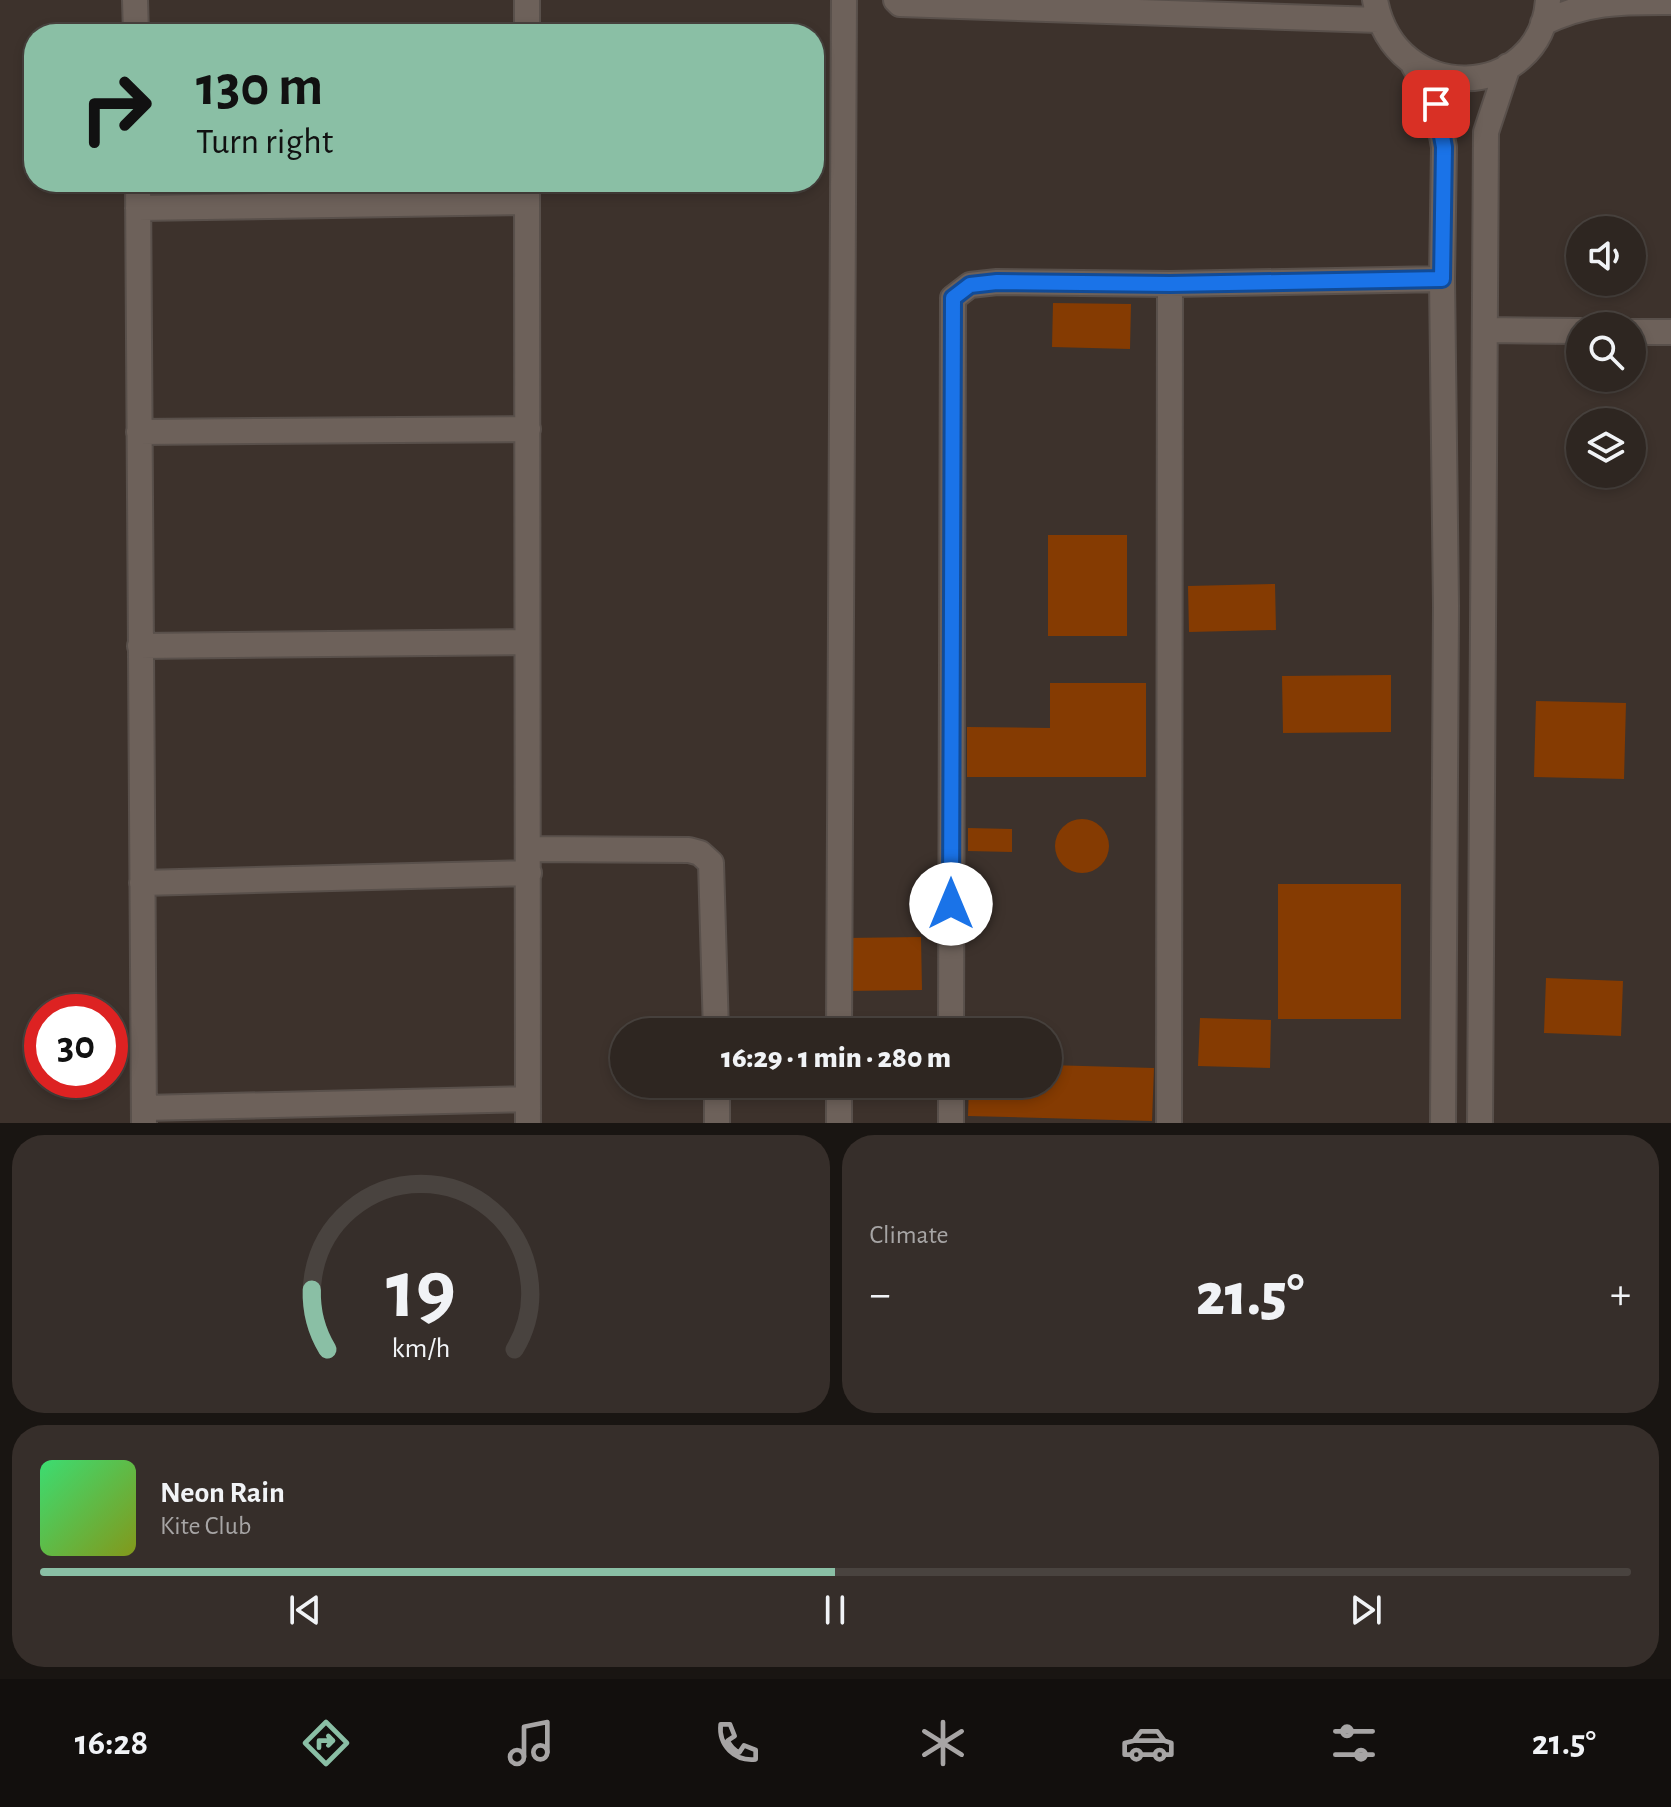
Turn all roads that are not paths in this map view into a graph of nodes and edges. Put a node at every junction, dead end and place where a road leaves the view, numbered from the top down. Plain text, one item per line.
1 (135, 0) edge
2 (527, 0) edge
3 (844, 0) edge
4 (896, 0) edge
5 (1671, 2) edge
6 (1376, 10) edge
7 (1546, 12) edge
8 (136, 24) edge
9 (527, 24) edge
10 (1414, 66) junction
11 (1508, 66) junction
12 (138, 192) edge
13 (527, 192) edge
14 (138, 208) junction
15 (1442, 279) junction
16 (1170, 284) junction
17 (1487, 330) junction
18 (1566, 331) edge
19 (1646, 332) edge
20 (1671, 332) edge
21 (528, 429) junction
22 (139, 432) junction
23 (525, 642) junction
24 (140, 646) junction
25 (529, 861) junction
26 (142, 883) junction
27 (716, 1018) edge
28 (839, 1018) edge
29 (951, 1018) edge
30 (717, 1098) edge
31 (839, 1098) edge
32 (951, 1098) edge
33 (528, 1111) edge
34 (144, 1116) edge
35 (717, 1123) edge
36 (839, 1123) edge
37 (951, 1123) edge
38 (1169, 1123) edge
39 (1443, 1123) edge
40 (1480, 1123) edge

1 - 8 street
2 - 9 street
3 - 28 street
4 - 6 street
5 - 7 street
6 - 10 street
7 - 11 street
10 - 11 street
10 - 15 street
11 - 17 street
12 - 14 street
13 - 14 street
13 - 21 street
14 - 22 street
15 - 16 street
15 - 39 street
16 - 29 street
16 - 38 street
17 - 18 street
17 - 40 street
19 - 20 street
21 - 22 street
21 - 23 street
22 - 24 street
23 - 24 street
23 - 25 street
24 - 26 street
25 - 26 street
25 - 27 street
25 - 33 street
26 - 34 street
30 - 35 street
31 - 36 street
32 - 37 street
33 - 34 street

